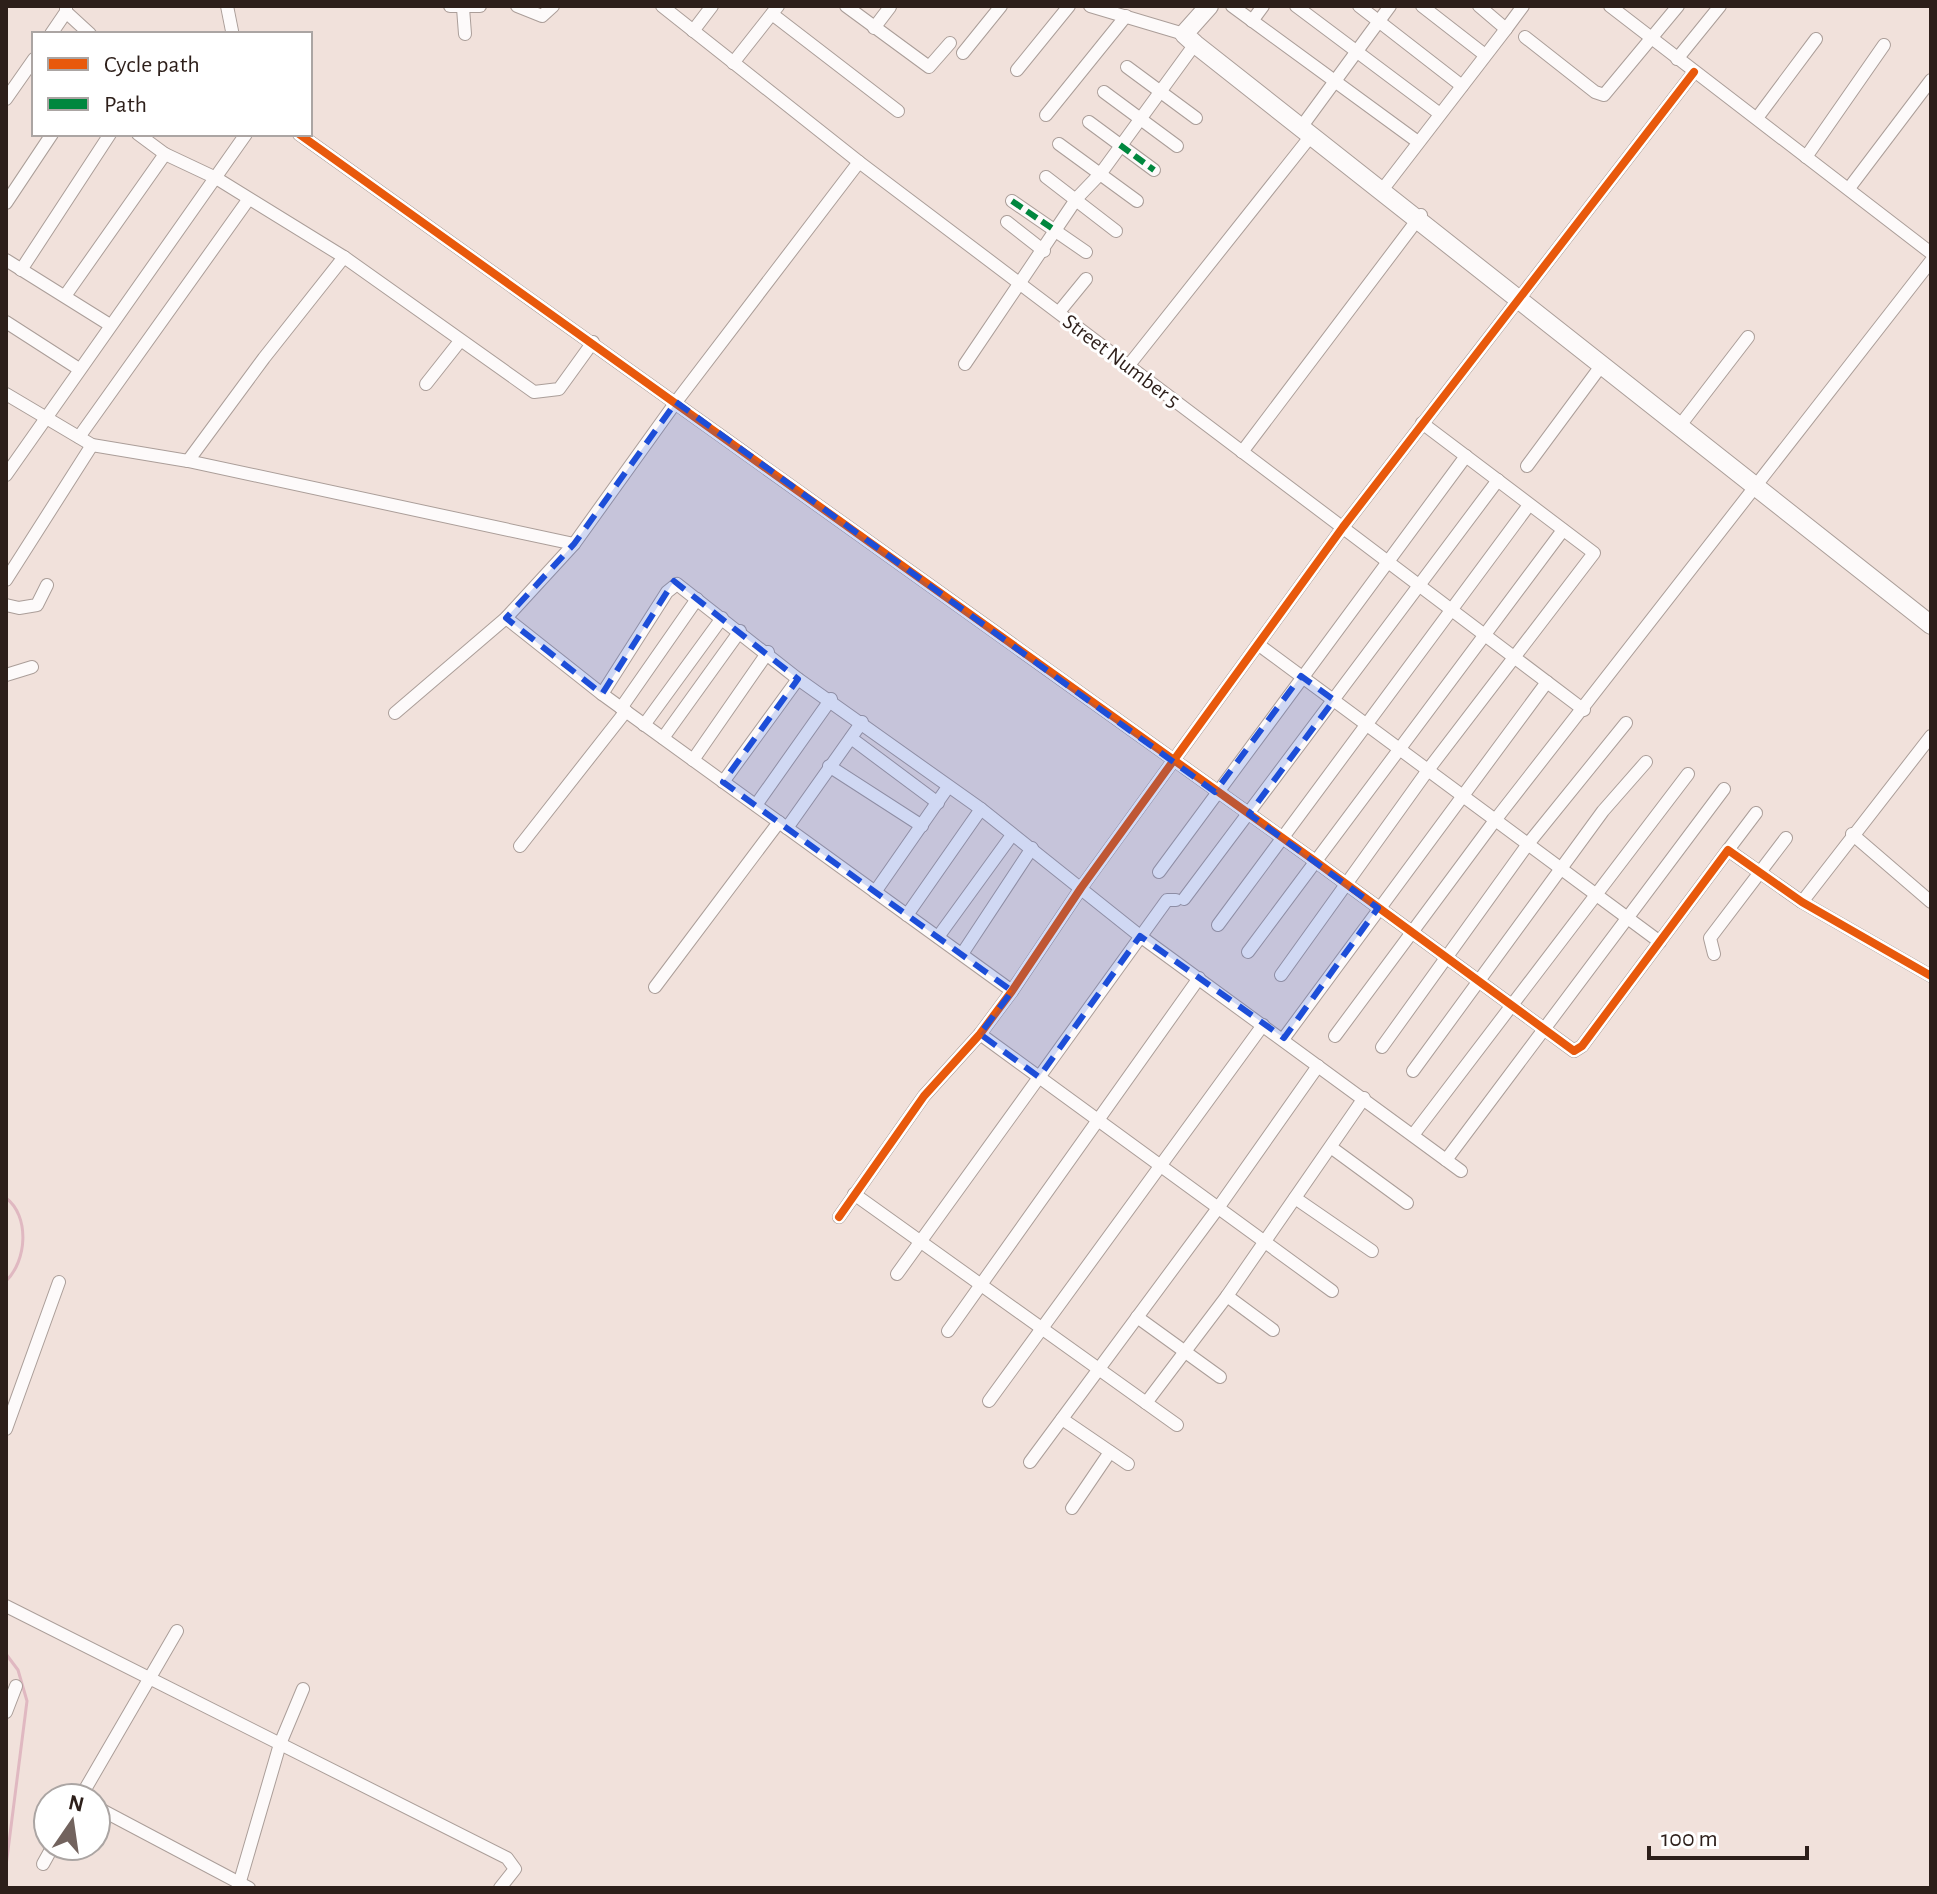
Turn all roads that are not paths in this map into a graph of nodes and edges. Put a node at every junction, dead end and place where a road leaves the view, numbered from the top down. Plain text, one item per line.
1 (228, 6) edge
2 (480, 6) edge
3 (517, 6) edge
4 (553, 6) edge
5 (662, 6) edge
6 (712, 6) edge
7 (846, 6) edge
8 (1001, 6) edge
9 (1069, 6) edge
10 (1090, 6) edge
11 (1209, 6) edge
12 (1232, 6) edge
13 (1263, 6) edge
14 (1296, 6) edge
15 (1359, 6) edge
16 (1390, 6) edge
17 (1422, 6) edge
18 (1479, 6) edge
19 (1523, 6) edge
20 (1610, 6) edge
21 (1678, 6) edge
22 (1720, 6) edge
23 (456, 7) edge
24 (890, 7) edge
25 (66, 9) edge
26 (775, 10) edge
27 (1122, 13) edge
28 (1252, 21) junction
29 (1378, 21) junction
30 (874, 28) junction
31 (1506, 29) junction
32 (232, 31) dead end
33 (693, 31) junction
34 (52, 32) edge
35 (88, 32) edge
36 (465, 34) dead end
37 (1190, 35) junction
38 (1525, 37) dead end
39 (1651, 38) junction
40 (1816, 39) dead end
41 (950, 43) dead end
42 (1884, 45) dead end
43 (1355, 51) junction
44 (963, 53) dead end
45 (1485, 55) junction
46 (1677, 59) junction
47 (32, 62) edge
48 (733, 63) junction
49 (1127, 67) dead end
50 (1017, 70) dead end
51 (1694, 72) junction
52 (1931, 80) edge
53 (1334, 82) junction
54 (1462, 86) junction
55 (1104, 92) dead end
56 (1161, 92) junction
57 (6, 99) edge
58 (898, 111) dead end
59 (1440, 114) junction
60 (1046, 115) dead end
61 (1196, 118) dead end
62 (1757, 118) junction
63 (1141, 119) junction
64 (1089, 122) dead end
65 (1308, 129) junction
66 (51, 136) edge
67 (109, 136) edge
68 (141, 136) edge
69 (245, 136) edge
70 (302, 136) edge
71 (1418, 142) junction
72 (1059, 144) dead end
73 (1120, 145) junction
74 (1177, 146) dead end
75 (165, 154) junction
76 (1806, 157) junction
77 (859, 162) junction
78 (1154, 170) dead end
79 (1101, 173) junction
80 (1046, 177) dead end
81 (216, 178) junction
82 (1386, 185) junction
83 (1850, 187) junction
84 (1077, 198) junction
85 (248, 200) junction
86 (1012, 201) dead end
87 (1137, 201) dead end
88 (6, 203) edge
89 (1420, 217) junction
90 (1007, 222) dead end
91 (1056, 231) junction
92 (1116, 231) dead end
93 (1044, 251) junction
94 (1086, 252) dead end
95 (1931, 253) edge
96 (344, 257) junction
97 (6, 260) edge
98 (1931, 261) edge
99 (21, 270) junction
100 (1086, 279) dead end
101 (1022, 284) junction
102 (65, 296) junction
103 (1519, 296) junction
104 (1059, 312) junction
105 (6, 322) edge
106 (110, 325) junction
107 (1748, 337) dead end
108 (460, 341) junction
109 (593, 342) junction
110 (965, 364) dead end
111 (1129, 365) junction
112 (1601, 366) junction
113 (79, 369) junction
114 (426, 384) dead end
115 (6, 394) edge
116 (676, 402) junction
117 (45, 418) junction
118 (1685, 419) junction
119 (1422, 423) junction
120 (79, 437) junction
121 (92, 445) junction
122 (1242, 452) junction
123 (1466, 456) junction
124 (188, 461) junction
125 (1527, 466) dead end
126 (6, 475) edge
127 (1498, 480) junction
128 (1758, 482) junction
129 (1529, 505) junction
130 (1343, 527) junction
131 (1563, 530) junction
132 (574, 544) junction
133 (1387, 560) junction
134 (6, 580) edge
135 (47, 585) dead end
136 (1419, 586) junction
137 (697, 599) junction
138 (6, 605) edge
139 (1451, 609) junction
140 (1931, 613) edge
141 (506, 618) junction
142 (722, 618) junction
143 (1931, 625) edge
144 (740, 631) junction
145 (1484, 634) junction
146 (1259, 645) junction
147 (768, 652) junction
148 (1514, 657) junction
149 (32, 667) dead end
150 (6, 675) edge
151 (1301, 676) junction
152 (798, 679) junction
153 (1547, 682) junction
154 (602, 694) junction
155 (831, 699) junction
156 (1334, 700) junction
157 (623, 710) junction
158 (1584, 710) junction
159 (395, 713) dead end
160 (862, 722) junction
161 (1365, 723) junction
162 (1626, 723) dead end
163 (644, 725) junction
164 (1931, 736) edge
165 (663, 738) junction
166 (851, 738) junction
167 (1398, 748) junction
168 (693, 760) junction
169 (1174, 762) junction
170 (1646, 762) dead end
171 (829, 766) junction
172 (1428, 770) junction
173 (1688, 774) dead end
174 (723, 782) junction
175 (948, 787) junction
176 (1724, 789) dead end
177 (1215, 792) junction
178 (1462, 794) junction
179 (938, 803) junction
180 (756, 805) junction
181 (981, 809) junction
182 (1756, 813) dead end
183 (1249, 814) junction
184 (1496, 819) junction
185 (783, 825) junction
186 (922, 826) junction
187 (1852, 834) junction
188 (1012, 835) junction
189 (1281, 836) junction
190 (1786, 838) dead end
191 (1528, 844) junction
192 (520, 846) dead end
193 (1032, 848) junction
194 (1728, 850) junction
195 (1315, 861) junction
196 (1562, 869) junction
197 (1159, 872) dead end
198 (1760, 872) junction
199 (1346, 886) junction
200 (1081, 888) junction
201 (875, 892) junction
202 (1594, 893) junction
203 (1802, 902) junction
204 (1931, 902) edge
205 (1378, 908) junction
206 (907, 915) junction
207 (1628, 918) junction
208 (1218, 925) dead end
209 (1413, 934) junction
210 (1140, 936) junction
211 (938, 937) junction
212 (1660, 942) junction
213 (1248, 952) dead end
214 (962, 954) junction
215 (1714, 954) dead end
216 (1446, 959) junction
217 (1281, 975) dead end
218 (1931, 976) edge
219 (1199, 978) junction
220 (1477, 982) junction
221 (655, 987) dead end
222 (1012, 991) junction
223 (1511, 1005) junction
224 (1263, 1025) junction
225 (1545, 1031) junction
226 (980, 1034) junction
227 (1335, 1036) dead end
228 (1284, 1038) junction
229 (1382, 1047) dead end
230 (1318, 1066) junction
231 (1413, 1071) dead end
232 (1039, 1077) junction
233 (1364, 1098) junction
234 (1099, 1121) junction
235 (1413, 1135) junction
236 (1332, 1148) junction
237 (1446, 1160) junction
238 (1160, 1166) junction
239 (1461, 1171) dead end
240 (854, 1194) junction
241 (1295, 1198) junction
242 (1407, 1203) dead end
243 (1218, 1208) junction
244 (839, 1217) dead end
245 (1264, 1241) junction
246 (919, 1243) junction
247 (1372, 1251) dead end
248 (897, 1274) dead end
249 (59, 1282) dead end
250 (980, 1285) junction
251 (1332, 1291) dead end
252 (1227, 1296) junction
253 (1137, 1317) junction
254 (1042, 1327) junction
255 (1273, 1330) dead end
256 (948, 1331) dead end
257 (1186, 1352) junction
258 (1099, 1369) junction
259 (1220, 1377) dead end
260 (989, 1401) dead end
261 (1146, 1403) junction
262 (1062, 1419) junction
263 (1177, 1425) dead end
264 (6, 1429) edge
265 (1110, 1452) junction
266 (1030, 1462) dead end
267 (1128, 1464) dead end
268 (1072, 1508) dead end
269 (6, 1606) edge
270 (177, 1631) dead end
271 (150, 1680) junction
272 (16, 1686) dead end
273 (303, 1689) dead end
274 (6, 1712) edge
275 (280, 1744) junction
276 (89, 1782) edge
277 (112, 1816) edge
278 (242, 1886) edge
279 (500, 1888) edge

1 - 32 street
2 - 23 street
3 - 4 street
5 - 33 street, Street Number 5
6 - 33 street
7 - 30 street
8 - 44 street
9 - 50 street
10 - 27 street
11 - 37 street
12 - 28 street
13 - 28 street
14 - 43 street
15 - 29 street
16 - 29 street
17 - 45 street
18 - 31 street
19 - 31 street
20 - 39 street
21 - 39 street
22 - 46 street
23 - 36 street
24 - 30 street
25 - 34 street
25 - 35 street
26 - 48 street
26 - 58 street
27 - 37 street
27 - 60 street
28 - 53 street
29 - 43 street
29 - 54 street
30 - 41 street
31 - 45 street
33 - 48 street, Street Number 5
37 - 56 street
37 - 65 street
38 - 39 street
39 - 46 street
40 - 62 street
42 - 76 street
43 - 53 street
43 - 59 street
45 - 54 street
46 - 51 street
47 - 57 street
48 - 77 street, Street Number 5
49 - 56 street
51 - 62 street
51 - 103 street
52 - 83 street
53 - 65 street
53 - 71 street
54 - 59 street
55 - 63 street
56 - 61 street
56 - 63 street
59 - 71 street
62 - 76 street
63 - 73 street
63 - 74 street
64 - 73 street
65 - 82 street
65 - 89 street
65 - 111 street
66 - 88 street
67 - 99 street
68 - 75 street
69 - 81 street
70 - 109 street
71 - 82 street
72 - 79 street
73 - 78 street
73 - 79 street
75 - 81 street
75 - 102 street
76 - 83 street
77 - 101 street, Street Number 5
77 - 116 street
79 - 84 street
79 - 87 street
80 - 84 street
81 - 85 street
81 - 106 street
82 - 89 street
83 - 95 street
84 - 91 street
84 - 92 street
85 - 96 street
85 - 120 street
86 - 91 street
89 - 103 street
89 - 122 street
90 - 93 street
91 - 93 street
91 - 94 street
93 - 101 street
96 - 108 street
96 - 124 street
97 - 99 street
98 - 128 street
99 - 102 street
100 - 104 street
101 - 104 street, Street Number 5
101 - 110 street
102 - 106 street
103 - 112 street
103 - 118 street
103 - 119 street
104 - 111 street, Street Number 5
105 - 113 street
106 - 113 street
107 - 118 street
108 - 109 street
108 - 114 street
109 - 116 street
111 - 122 street, Street Number 5
112 - 125 street
112 - 128 street
113 - 117 street
115 - 117 street
116 - 132 street
116 - 169 street
117 - 120 street
117 - 126 street
118 - 128 street
119 - 123 street
119 - 130 street
120 - 121 street
121 - 124 street
121 - 134 street
122 - 130 street, Street Number 5
123 - 127 street
123 - 133 street
124 - 132 street
127 - 129 street
127 - 136 street
128 - 140 street
128 - 143 street
128 - 158 street
129 - 131 street
129 - 139 street
130 - 133 street, Street Number 5
130 - 146 street
131 - 145 street
131 - 148 street
132 - 141 street
133 - 136 street, Street Number 5
133 - 151 street
135 - 138 street
136 - 139 street, Street Number 5
136 - 156 street
137 - 142 street
137 - 154 street
137 - 157 street
139 - 145 street, Street Number 5
139 - 161 street
141 - 154 street
141 - 159 street
142 - 144 street
142 - 163 street
144 - 147 street
144 - 165 street
145 - 148 street, Street Number 5
145 - 167 street
146 - 151 street
146 - 169 street
147 - 152 street
147 - 168 street
148 - 153 street, Street Number 5
148 - 172 street
149 - 150 street
151 - 156 street
151 - 177 street
152 - 155 street
152 - 174 street
153 - 158 street, Street Number 5
153 - 178 street
154 - 157 street
155 - 160 street
155 - 180 street
156 - 161 street
156 - 183 street
157 - 163 street
157 - 192 street
158 - 184 street
160 - 166 street
160 - 175 street
161 - 167 street
161 - 189 street
162 - 191 street
163 - 165 street
164 - 187 street
165 - 168 street
166 - 171 street
166 - 179 street
167 - 172 street
167 - 195 street
168 - 174 street
169 - 177 street
169 - 200 street
170 - 196 street
171 - 185 street
171 - 186 street
172 - 178 street
172 - 199 street
173 - 202 street
174 - 180 street
175 - 179 street
175 - 181 street
176 - 207 street
177 - 183 street
177 - 197 street
178 - 184 street
178 - 205 street
179 - 186 street
180 - 185 street
181 - 188 street
181 - 206 street
182 - 194 street
183 - 189 street
183 - 210 street
184 - 191 street
184 - 209 street
185 - 201 street
185 - 221 street
186 - 201 street
187 - 203 street
187 - 204 street
188 - 193 street
188 - 211 street
189 - 195 street
189 - 208 street
190 - 198 street
191 - 196 street
191 - 216 street
193 - 200 street
193 - 214 street
194 - 198 street
194 - 212 street
195 - 199 street
195 - 213 street
196 - 202 street
196 - 220 street
198 - 203 street
198 - 215 street
199 - 205 street
199 - 217 street
200 - 210 street
200 - 222 street
201 - 206 street
202 - 207 street
202 - 223 street
203 - 218 street
205 - 209 street
205 - 228 street
206 - 211 street
207 - 212 street
207 - 225 street
209 - 216 street
209 - 227 street
210 - 219 street
210 - 232 street
211 - 214 street
212 - 225 street
214 - 222 street
216 - 220 street
216 - 229 street
219 - 224 street
219 - 234 street
220 - 223 street
220 - 231 street
222 - 226 street
223 - 225 street
223 - 235 street
224 - 228 street
224 - 238 street
225 - 237 street
226 - 232 street
226 - 240 street
228 - 230 street
230 - 233 street
230 - 243 street
232 - 234 street
232 - 246 street
233 - 235 street
233 - 236 street
234 - 238 street
234 - 250 street
235 - 237 street
236 - 241 street
236 - 242 street
237 - 239 street
238 - 243 street
238 - 254 street
240 - 244 street
240 - 246 street
241 - 245 street
241 - 247 street
243 - 245 street
243 - 253 street
245 - 251 street
245 - 252 street
246 - 248 street
246 - 250 street
249 - 264 street
250 - 254 street
250 - 256 street
252 - 255 street
252 - 257 street
253 - 257 street
253 - 258 street
254 - 258 street
254 - 260 street
257 - 259 street
257 - 261 street
258 - 261 street
258 - 262 street
261 - 263 street
262 - 265 street
262 - 266 street
265 - 267 street
265 - 268 street
269 - 271 street
270 - 271 street
271 - 275 street
271 - 276 street
272 - 274 street
273 - 275 street
275 - 278 street
275 - 279 street
277 - 278 street

